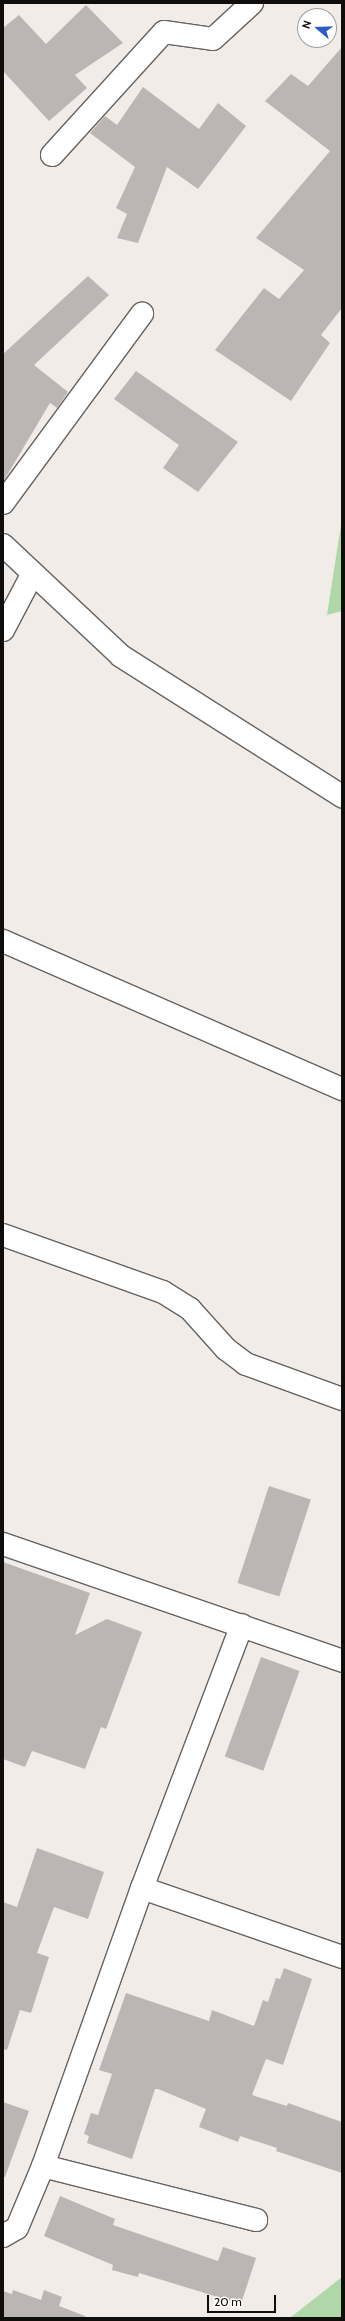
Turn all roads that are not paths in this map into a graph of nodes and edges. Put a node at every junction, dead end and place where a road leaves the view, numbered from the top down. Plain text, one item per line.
1 (252, 3) edge
2 (52, 155) dead end
3 (142, 314) dead end
4 (3, 503) edge
5 (3, 545) edge
6 (32, 575) junction
7 (3, 630) edge
8 (342, 796) edge
9 (3, 941) edge
10 (342, 1089) edge
11 (3, 1235) edge
12 (342, 1399) edge
13 (3, 1544) edge
14 (242, 1625) junction
15 (342, 1661) edge
16 (142, 1888) junction
17 (342, 1957) edge
18 (42, 2166) junction
19 (256, 2220) dead end
20 (3, 2236) edge

1 - 2 street
3 - 4 street
5 - 6 street
6 - 7 street
6 - 8 street
9 - 10 street
11 - 12 street
13 - 14 street
14 - 15 street
14 - 16 street
16 - 17 street
16 - 18 street
18 - 19 street
18 - 20 street

